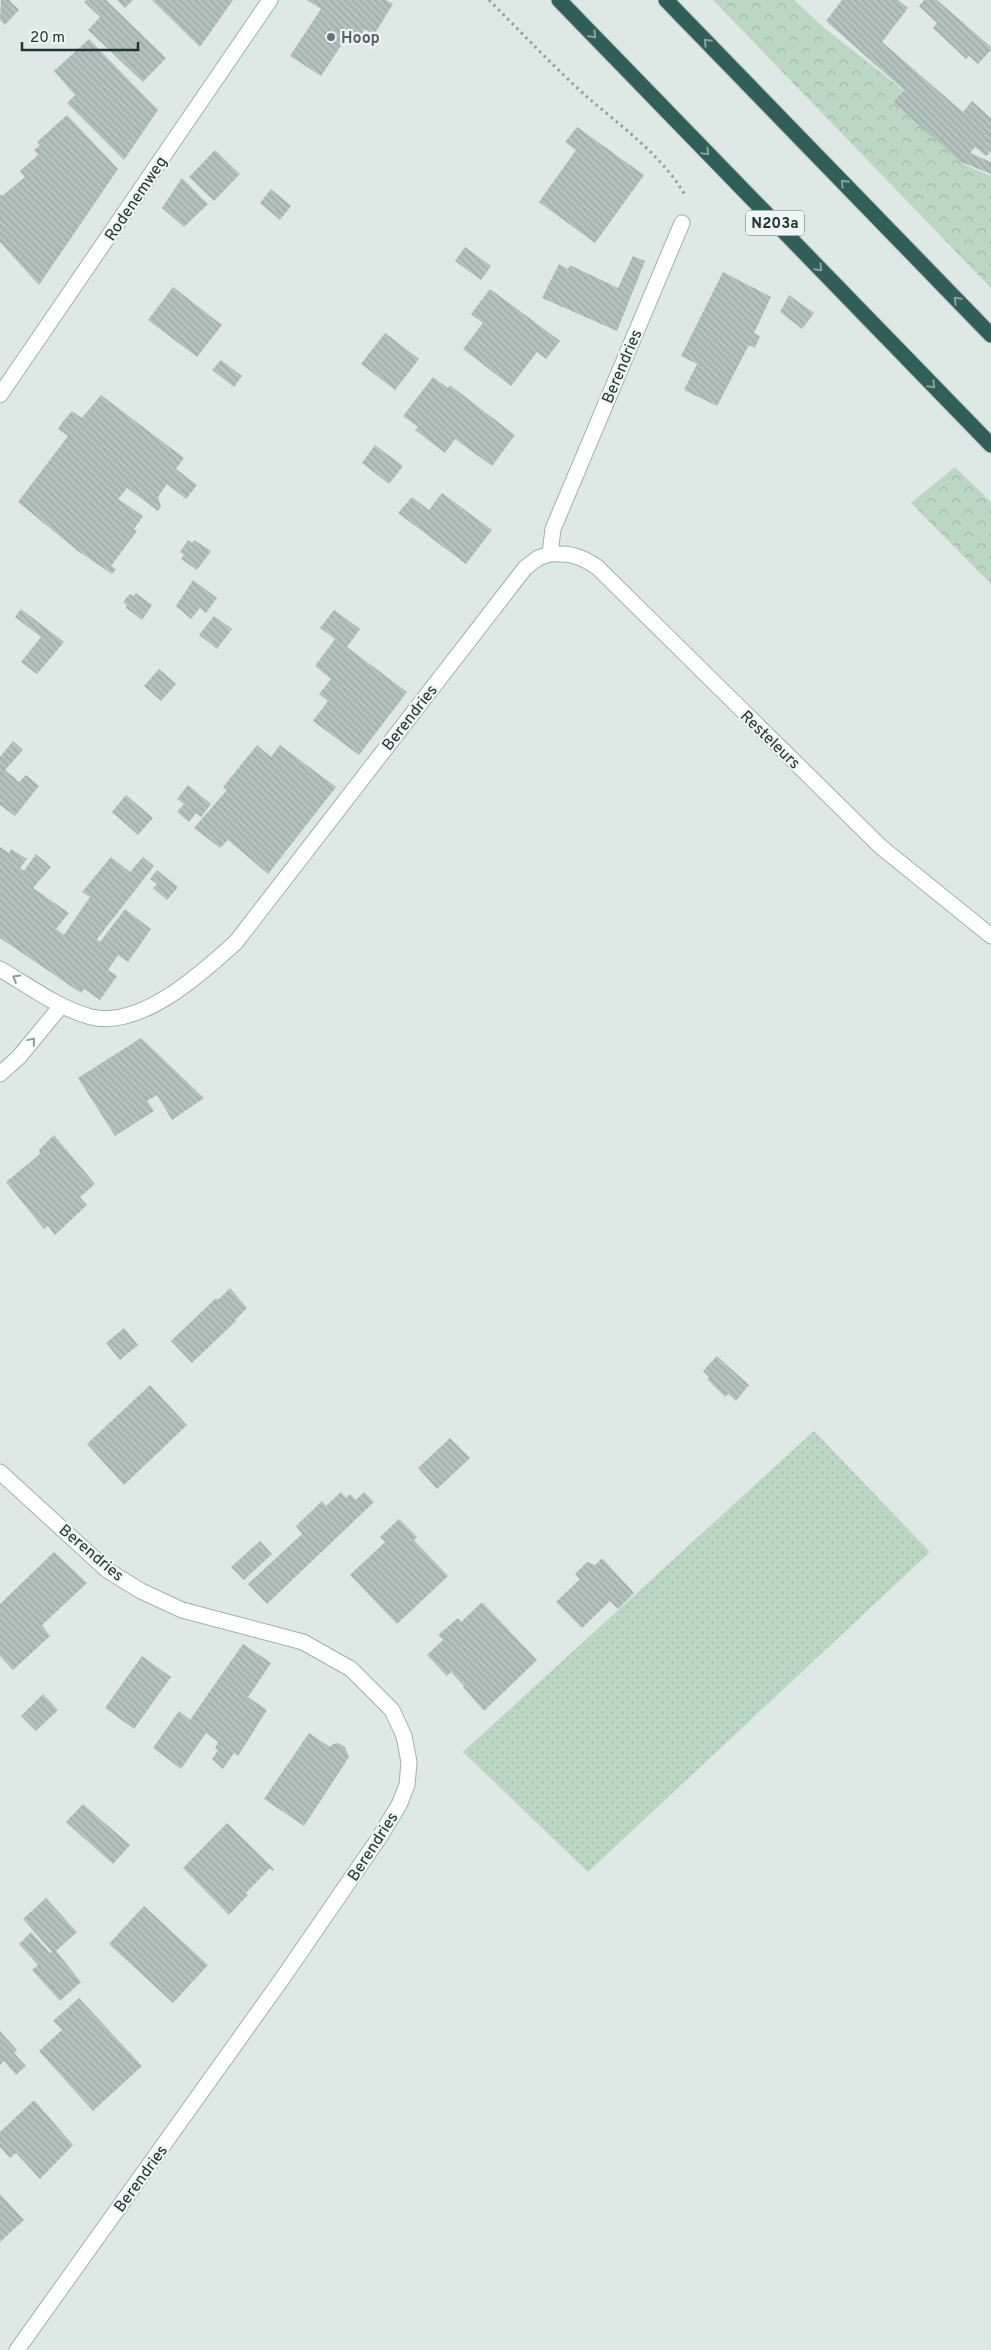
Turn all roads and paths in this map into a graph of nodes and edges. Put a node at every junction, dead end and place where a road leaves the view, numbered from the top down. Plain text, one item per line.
1 (270, 0) edge
2 (489, 0) edge
3 (559, 0) edge
4 (666, 0) edge
5 (682, 223) joint
6 (991, 335) edge
7 (0, 395) edge
8 (991, 445) edge
9 (550, 554) junction
10 (991, 936) edge
11 (0, 969) edge
12 (61, 1006) junction
13 (0, 1074) edge
14 (0, 1472) edge
15 (17, 2350) edge

1 - 7 street, Rodenemweg
2 - 5 path
3 -> 8 highway, N203a
6 -> 4 highway
5 - 9 street, Berendries
9 - 10 street, Resteleurs
9 - 12 street, Berendries
12 -> 11 street, Berendries
13 -> 12 street
14 - 15 street, Berendries

